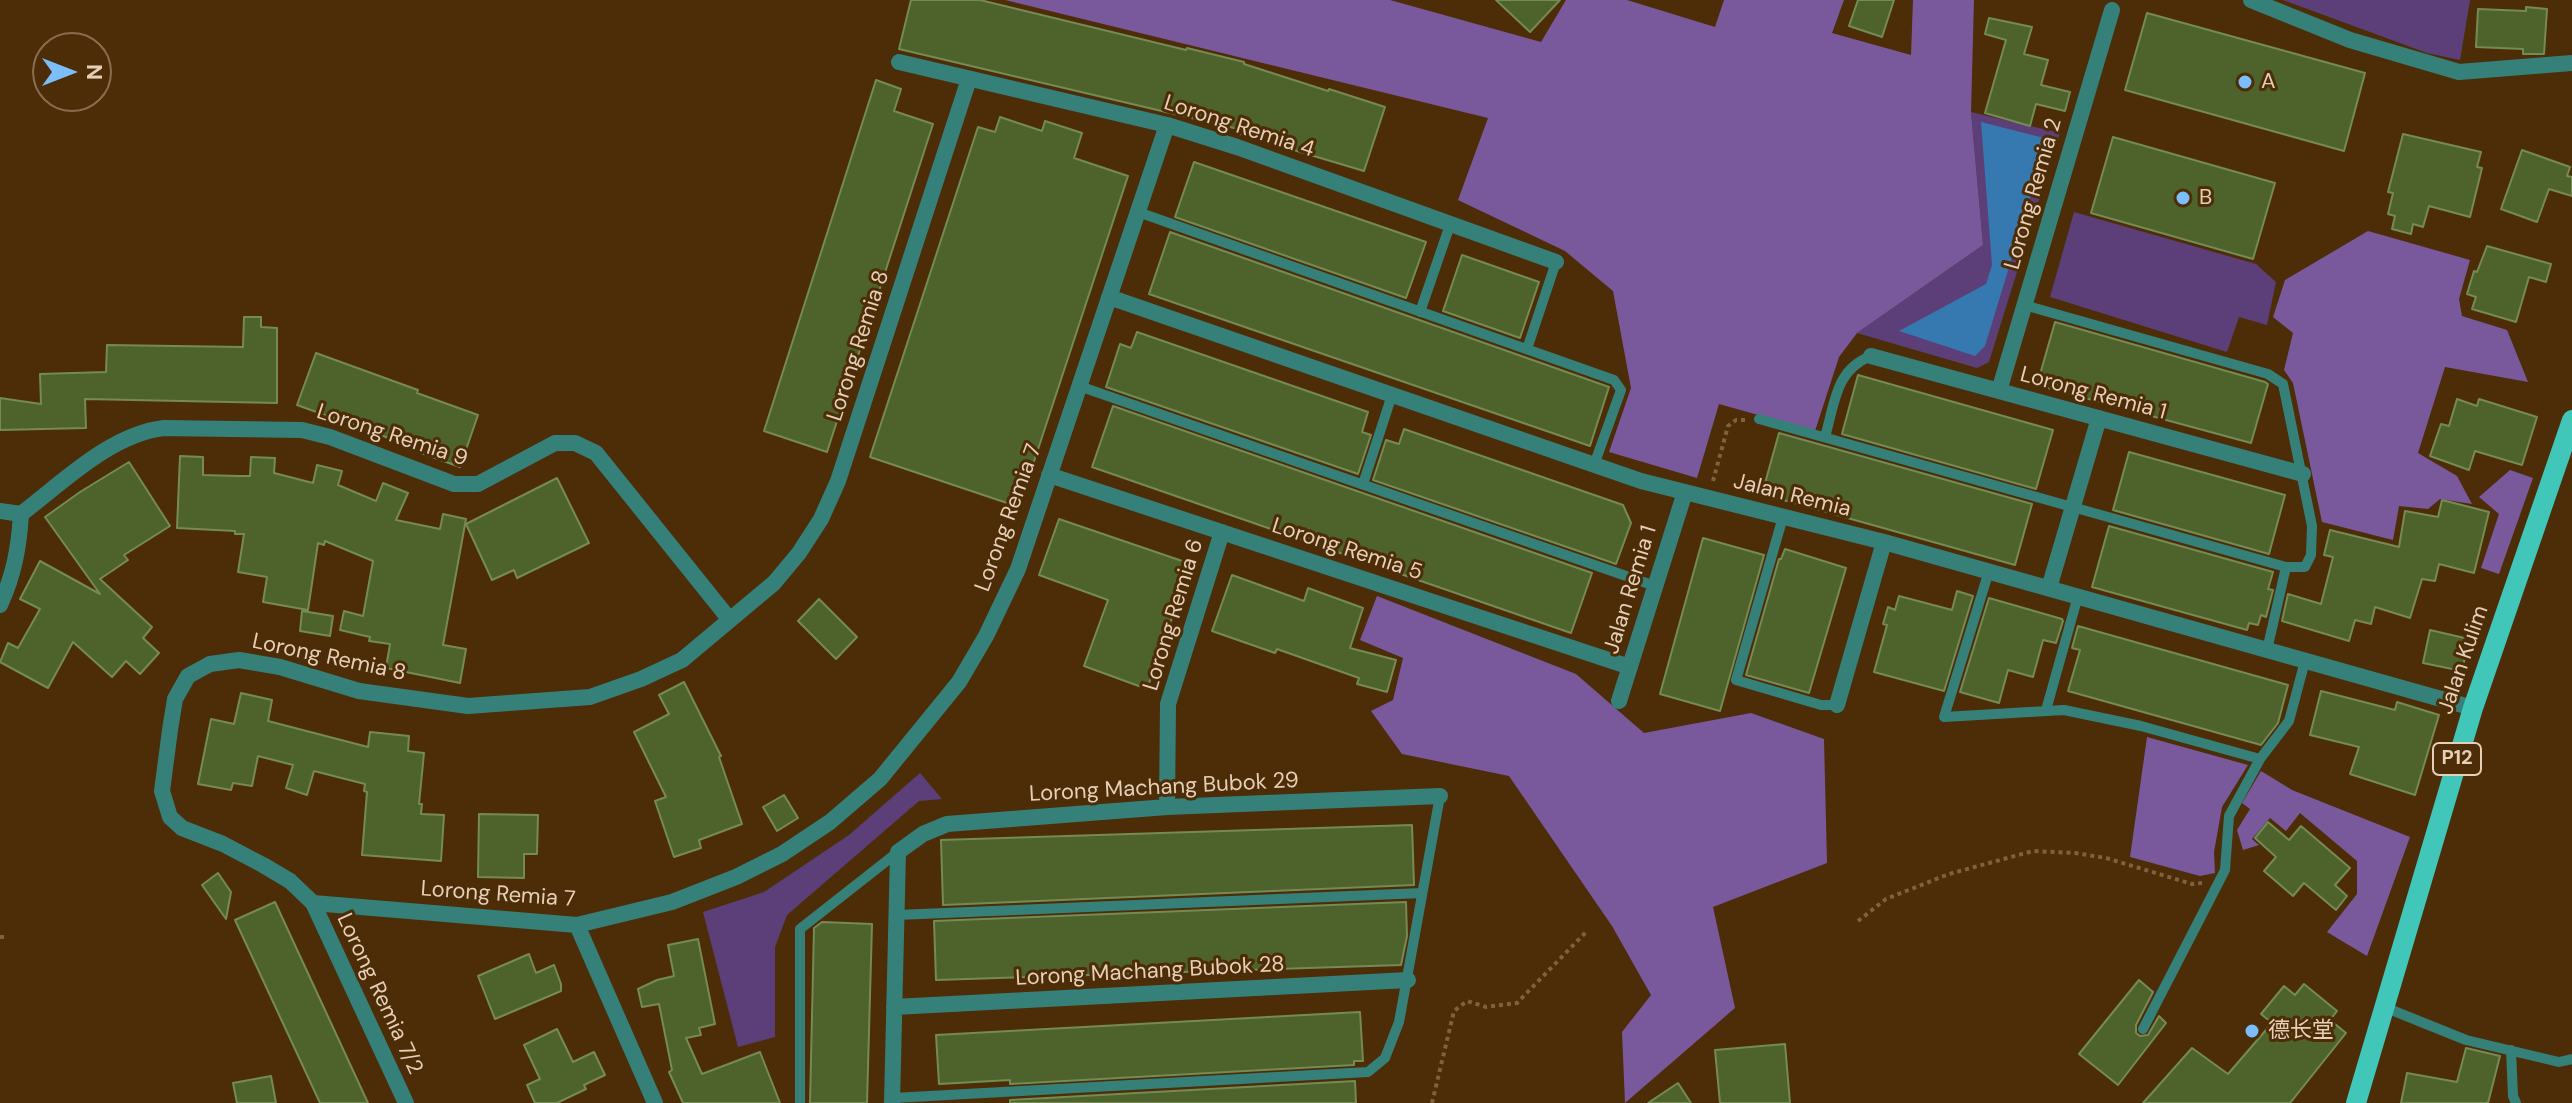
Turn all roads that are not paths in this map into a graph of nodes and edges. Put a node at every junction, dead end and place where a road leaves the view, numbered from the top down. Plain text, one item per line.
1 (2251, 0) edge
2 (2112, 10) dead end
3 (899, 62) dead end
4 (2572, 63) edge
5 (969, 79) junction
6 (1167, 125) junction
7 (1138, 212) junction
8 (1450, 225) junction
9 (1556, 262) joint
10 (1109, 297) junction
11 (2024, 305) junction
12 (1420, 312) junction
13 (1527, 349) junction
14 (1871, 356) joint
15 (1079, 386) junction
16 (1999, 391) junction
17 (1392, 395) junction
18 (2099, 418) junction
19 (1759, 419) road end
20 (2572, 420) edge
21 (1825, 437) junction
22 (1594, 465) junction
23 (2303, 474) junction
24 (1049, 475) junction
25 (1363, 484) junction
26 (1685, 492) junction
27 (2073, 507) junction
28 (0, 511) edge
29 (21, 514) junction
30 (1783, 517) junction
31 (1222, 532) junction
32 (1884, 542) junction
33 (2286, 567) junction
34 (1989, 571) junction
35 (1655, 586) junction
36 (2049, 588) junction
37 (2078, 596) junction
38 (0, 605) edge
39 (730, 620) junction
40 (2267, 650) junction
41 (2305, 661) junction
42 (1630, 667) junction
43 (1619, 701) dead end
44 (1837, 705) joint
45 (2473, 708) junction
46 (2046, 710) junction
47 (2260, 759) junction
48 (1440, 796) joint
49 (1167, 807) junction
50 (898, 852) junction
51 (1422, 893) junction
52 (313, 903) junction
53 (897, 915) junction
54 (577, 925) junction
55 (1408, 980) junction
56 (894, 1007) junction
57 (2384, 1007) junction
58 (2143, 1029) dead end
59 (2511, 1050) junction
60 (2572, 1059) edge
61 (892, 1100) edge
62 (406, 1103) edge
63 (655, 1103) edge
64 (800, 1103) edge
65 (2356, 1103) edge
66 (2516, 1103) edge

1 - 4 street
2 - 11 street, Lorong Remia 2
3 - 5 street, Lorong Remia 4
5 - 6 street, Lorong Remia 4
5 - 39 street, Lorong Remia 8
6 - 7 street, Lorong Remia 7
6 - 8 street, Lorong Remia 4
7 - 10 street, Lorong Remia 7
7 - 12 lane
8 - 9 street, Lorong Remia 4
8 - 12 lane
9 - 13 lane
10 - 15 street, Lorong Remia 7
10 - 17 street, Jalan Remia
11 - 16 street, Lorong Remia 2
11 - 23 lane
12 - 13 lane
13 - 22 lane
14 - 16 street, Lorong Remia 1
14 - 21 lane
15 - 24 street, Lorong Remia 7
15 - 25 lane
16 - 18 street, Lorong Remia 1
17 - 22 street, Jalan Remia
17 - 25 lane
18 - 23 street, Lorong Remia 1
18 - 27 street
19 - 21 lane
20 - 45 main road, Jalan Kulim / P12
21 - 27 lane
22 - 26 street, Jalan Remia
23 - 33 lane
24 - 31 street, Lorong Remia 5
24 - 54 street, Lorong Remia 7
25 - 35 lane
26 - 30 street, Jalan Remia
26 - 35 street, Jalan Remia 1
27 - 33 lane
27 - 36 street
28 - 29 street
29 - 38 street
29 - 39 street, Lorong Remia 9
30 - 32 street, Jalan Remia
30 - 44 lane
31 - 42 street, Lorong Remia 5
31 - 49 street, Lorong Remia 6
32 - 34 street, Jalan Remia
32 - 44 street
33 - 40 lane
34 - 36 street, Jalan Remia
34 - 46 lane
35 - 42 street, Jalan Remia 1
36 - 37 street, Jalan Remia
37 - 40 street, Jalan Remia
37 - 46 lane
39 - 52 street, Lorong Remia 8
40 - 41 street, Jalan Remia
41 - 45 street, Jalan Remia
41 - 47 lane
42 - 43 street, Jalan Remia 1
45 - 57 main road, Jalan Kulim / P12
46 - 47 lane
47 - 58 lane
48 - 49 street, Lorong Machang Bubok 29
48 - 51 lane
49 - 50 street, Lorong Machang Bubok 29
50 - 53 street
50 - 64 lane
51 - 53 lane
51 - 55 lane
52 - 54 street, Lorong Remia 7
52 - 62 street, Lorong Remia 7/2
53 - 56 street
54 - 63 street
55 - 56 street, Lorong Machang Bubok 28
55 - 61 lane
56 - 61 street
57 - 59 lane
57 - 65 main road, Jalan Kulim / P12
59 - 60 lane
59 - 66 lane

